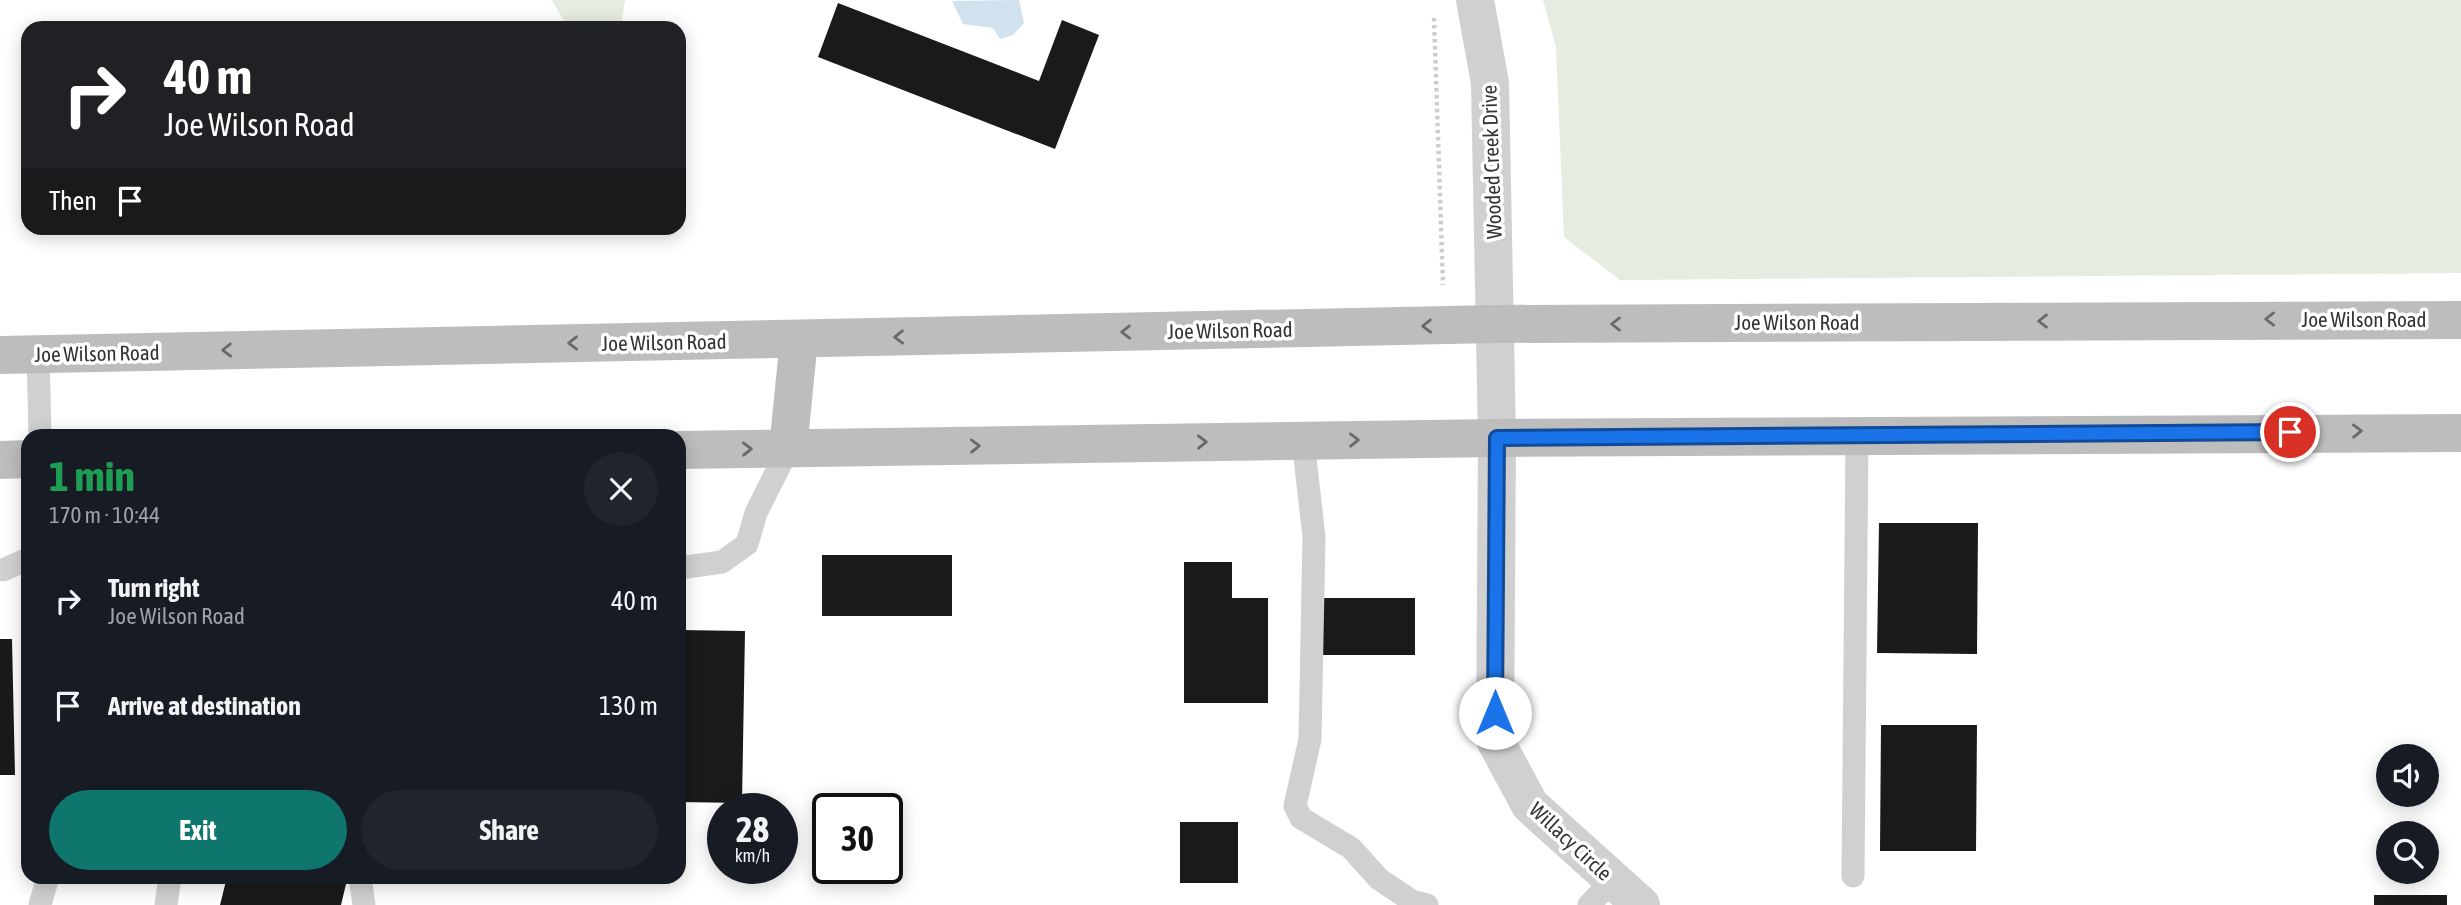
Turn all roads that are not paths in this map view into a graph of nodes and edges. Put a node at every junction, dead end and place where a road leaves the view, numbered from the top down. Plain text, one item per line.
1 (1475, 0) edge
2 (2461, 320) edge
3 (1495, 324) junction
4 (799, 339) junction
5 (38, 354) junction
6 (0, 355) edge
7 (40, 429) edge
8 (2461, 433) edge
9 (1857, 437) junction
10 (1497, 438) junction
11 (1303, 440) junction
12 (788, 449) junction
13 (686, 450) edge
14 (21, 459) edge
15 (0, 460) edge
16 (21, 562) edge
17 (686, 567) edge
18 (3, 570) dead end
19 (1853, 876) dead end
20 (46, 884) edge
21 (169, 884) edge
22 (361, 884) edge
23 (1614, 897) edge
24 (40, 905) edge
25 (166, 905) edge
26 (364, 905) edge
27 (1427, 905) edge

1 - 3 street, Wooded Creek Drive
2 -> 3 main road, Joe Wilson Road
3 -> 4 main road, Joe Wilson Road
3 - 10 street, Wooded Creek Drive
4 -> 5 main road, Joe Wilson Road
4 - 12 main road
5 - 6 main road, Joe Wilson Road
5 - 7 lane
9 -> 8 main road
9 - 10 main road
9 - 19 lane
11 -> 10 main road
10 - 23 street, Willacy Circle
12 -> 11 main road
11 - 27 lane
13 -> 12 main road
12 - 17 lane
14 - 15 main road
16 - 18 lane
20 - 24 lane
21 - 25 lane
22 - 26 lane

